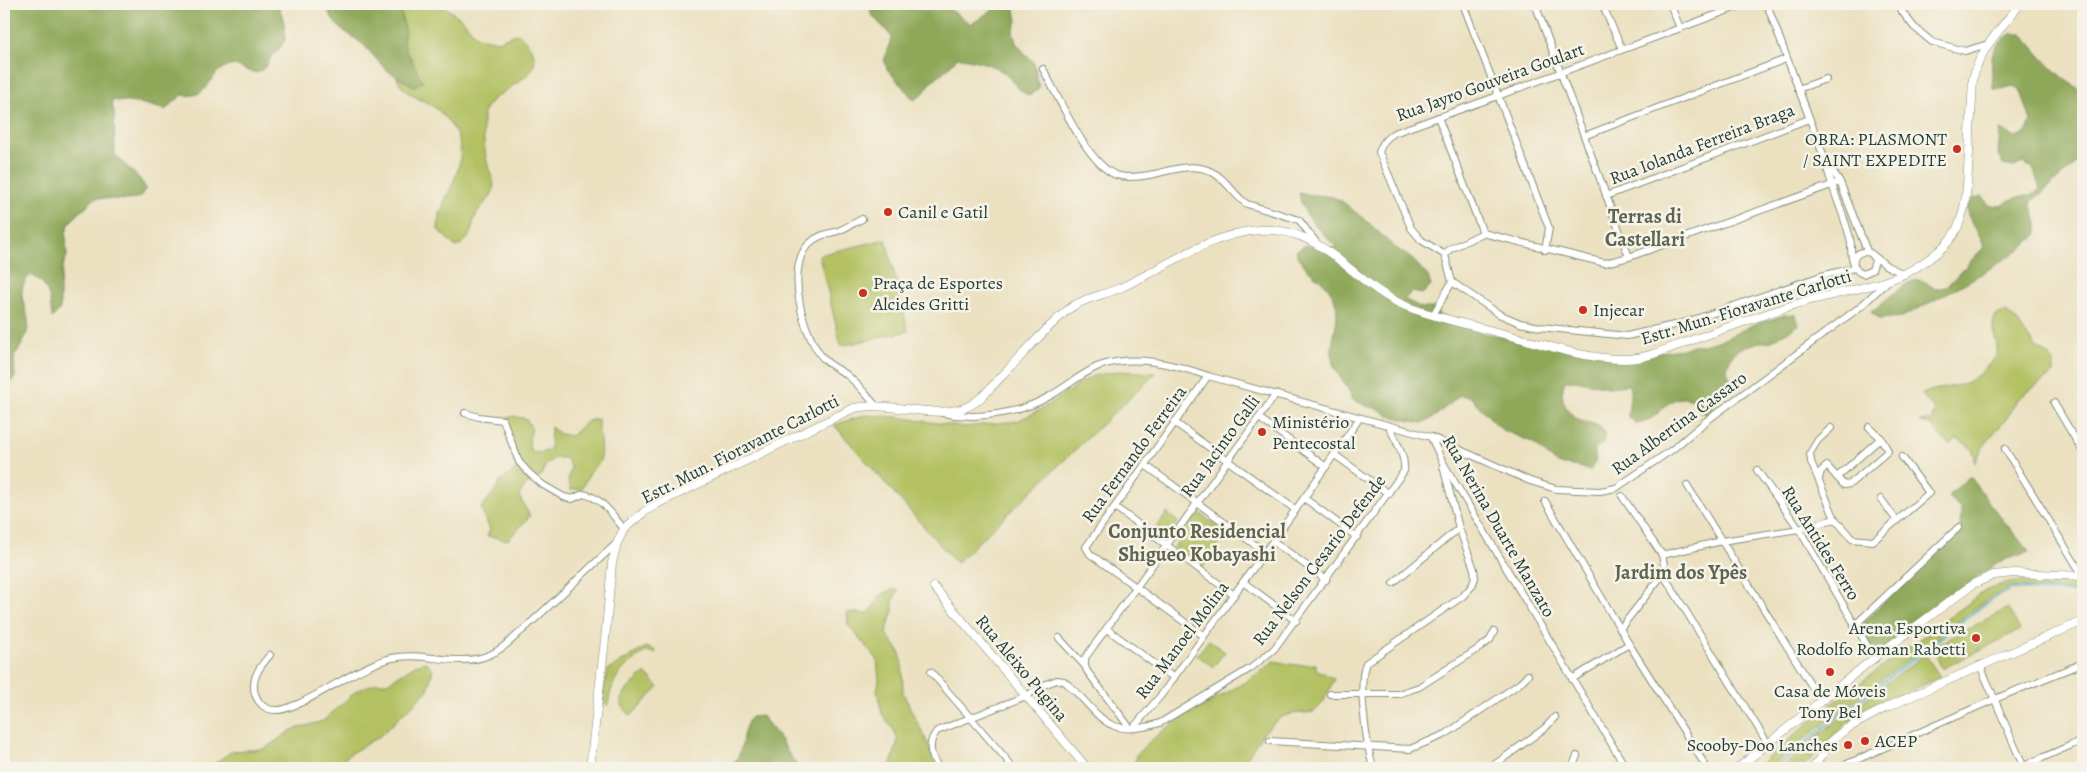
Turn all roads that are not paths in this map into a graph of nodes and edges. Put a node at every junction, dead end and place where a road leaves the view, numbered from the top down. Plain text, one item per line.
1 (1463, 4) edge
2 (1532, 4) edge
3 (1602, 4) edge
4 (1670, 4) edge
5 (1746, 4) edge
6 (1763, 4) edge
7 (1900, 4) edge
8 (2020, 4) edge
9 (1680, 28) junction
10 (1988, 44) junction
11 (1622, 49) junction
12 (1786, 59) junction
13 (1043, 69) dead end
14 (1560, 73) junction
15 (1826, 79) dead end
16 (1798, 89) junction
17 (1498, 96) junction
18 (1438, 117) junction
19 (1809, 119) junction
20 (1584, 136) junction
21 (1825, 160) junction
22 (1840, 182) junction
23 (1831, 185) junction
24 (1606, 196) junction
25 (862, 219) dead end
26 (1483, 233) junction
27 (1316, 242) junction
28 (1545, 250) junction
29 (1870, 253) junction
30 (1445, 255) junction
31 (1629, 257) junction
32 (1856, 267) junction
33 (1904, 274) junction
34 (1890, 279) junction
35 (1452, 282) junction
36 (1866, 286) junction
37 (1433, 315) junction
38 (1208, 376) junction
39 (1276, 394) junction
40 (2054, 403) dead end
41 (876, 406) junction
42 (932, 410) junction
43 (466, 412) dead end
44 (1259, 418) junction
45 (1359, 419) junction
46 (1174, 422) junction
47 (1389, 426) junction
48 (1831, 428) dead end
49 (1869, 428) dead end
50 (1431, 438) junction
51 (1881, 438) junction
52 (2005, 449) dead end
53 (2083, 452) edge
54 (1335, 455) junction
55 (1902, 457) dead end
56 (1229, 460) junction
57 (1442, 461) junction
58 (1145, 465) junction
59 (1326, 467) junction
60 (1757, 470) dead end
61 (1837, 477) junction
62 (1819, 480) junction
63 (1687, 485) dead end
64 (1389, 494) junction
65 (1622, 496) dead end
66 (1304, 498) junction
67 (1880, 499) dead end
68 (1544, 501) dead end
69 (1197, 503) junction
70 (1115, 507) junction
71 (1296, 510) junction
72 (1836, 519) junction
73 (1897, 521) junction
74 (1959, 527) dead end
75 (1459, 528) junction
76 (624, 529) junction
77 (1799, 529) junction
78 (1357, 537) junction
79 (1273, 541) junction
80 (1722, 541) junction
81 (617, 543) junction
82 (1168, 545) junction
83 (1266, 552) junction
84 (1662, 555) junction
85 (1663, 574) junction
86 (2083, 576) edge
87 (1326, 580) junction
88 (1243, 582) junction
89 (1393, 584) dead end
90 (934, 587) dead end
91 (1138, 588) junction
92 (1234, 595) junction
93 (2083, 621) edge
94 (1296, 622) junction
95 (1854, 626) junction
96 (1107, 629) junction
97 (1620, 629) junction
98 (1494, 632) dead end
99 (1204, 636) junction
100 (1059, 638) dead end
101 (1629, 644) junction
102 (270, 655) dead end
103 (1875, 659) junction
104 (2083, 663) edge
105 (1084, 664) junction
106 (1980, 665) junction
107 (931, 672) dead end
108 (1528, 674) dead end
109 (1174, 678) junction
110 (1572, 679) junction
111 (1330, 694) dead end
112 (1364, 695) junction
113 (1026, 696) junction
114 (1995, 699) junction
115 (1821, 701) junction
116 (1555, 717) dead end
117 (971, 718) junction
118 (1132, 728) junction
119 (2083, 740) edge
120 (1270, 741) dead end
121 (1768, 744) junction
122 (1367, 747) junction
123 (1577, 756) dead end
124 (590, 768) edge
125 (939, 768) edge
126 (1014, 768) edge
127 (1087, 768) edge
128 (1373, 768) edge
129 (1490, 768) edge
130 (1572, 768) edge
131 (1626, 768) edge
132 (1707, 768) edge
133 (1738, 768) edge
134 (1813, 768) edge
135 (1838, 768) edge
136 (2022, 768) edge

1 - 17 street
2 - 14 street
3 - 11 street
4 - 9 street
5 - 9 street, Rua Jayro Gouveira Goulart
6 - 12 street
7 - 10 street
8 - 10 street, Estr. Mun. Fioravante Carlotti
9 - 11 street, Rua Jayro Gouveira Goulart
10 - 33 street, Estr. Mun. Fioravante Carlotti
11 - 14 street, Rua Jayro Gouveira Goulart
12 - 16 street
12 - 20 street
13 - 27 street
14 - 17 street, Rua Jayro Gouveira Goulart
14 - 20 street
15 - 16 street
16 - 19 street
17 - 18 street, Rua Jayro Gouveira Goulart
17 - 28 street
18 - 26 street
18 - 30 street, Rua Jayro Gouveira Goulart
19 - 21 street
19 - 24 street, Rua Iolanda Ferreira Braga
20 - 24 street
21 - 22 street
21 - 23 street
22 - 23 street
22 - 29 street
23 - 31 street
23 - 32 street
24 - 31 street
25 - 41 street
26 - 28 street
26 - 30 street
27 - 37 street, Estr. Mun. Fioravante Carlotti
27 - 42 street, Estr. Mun. Fioravante Carlotti
28 - 31 street
29 - 32 street
29 - 32 street
29 - 33 street
30 - 35 street
32 - 35 street
32 - 36 street
33 - 34 street, Estr. Mun. Fioravante Carlotti
34 - 36 street, Estr. Mun. Fioravante Carlotti
34 - 50 street, Rua Albertina Cassaro
35 - 37 street
36 - 37 street, Estr. Mun. Fioravante Carlotti
38 - 39 street, Rua Nerina Duarte Manzato
38 - 42 street, Rua Nerina Duarte Manzato
38 - 46 street, Rua Fernando Ferreira
39 - 44 street, Rua Jacinto Galli
39 - 45 street, Rua Nerina Duarte Manzato
40 - 53 street
41 - 42 street, Estr. Mun. Fioravante Carlotti
41 - 76 street, Estr. Mun. Fioravante Carlotti
43 - 76 street
44 - 56 street, Rua Jacinto Galli
44 - 59 street
45 - 47 street, Rua Nerina Duarte Manzato
45 - 54 street, Rua Manoel Molina
46 - 56 street
46 - 58 street, Rua Fernando Ferreira
47 - 50 street, Rua Nerina Duarte Manzato
47 - 64 street, Rua Nelson Cesario Defende
48 - 62 street
49 - 51 street
50 - 57 street, Rua Nerina Duarte Manzato
51 - 61 street
51 - 61 street
52 - 86 street
54 - 59 street, Rua Manoel Molina
54 - 64 street
55 - 73 street
56 - 69 street, Rua Jacinto Galli
56 - 71 street
57 - 75 street
57 - 110 street, Rua Nerina Duarte Manzato
58 - 69 street
58 - 70 street, Rua Fernando Ferreira
59 - 66 street, Rua Manoel Molina
60 - 77 street, Rua Antides Ferro
61 - 62 street
62 - 72 street
63 - 80 street
64 - 78 street, Rua Nelson Cesario Defende
65 - 84 street
66 - 71 street, Rua Manoel Molina
66 - 78 street
67 - 73 street
68 - 97 street
69 - 82 street, Rua Jacinto Galli
69 - 83 street
70 - 82 street
70 - 91 street, Rua Fernando Ferreira
71 - 79 street, Rua Manoel Molina
72 - 73 street
72 - 77 street
74 - 95 street
75 - 89 street
75 - 112 street
76 - 81 street, Estr. Mun. Fioravante Carlotti
77 - 80 street
77 - 95 street, Rua Antides Ferro
78 - 87 street, Rua Nelson Cesario Defende
79 - 83 street, Rua Manoel Molina
79 - 87 street
80 - 84 street
80 - 115 street
81 - 102 street
81 - 124 street, Estr. Mun. Fioravante Carlotti
82 - 91 street, Rua Jacinto Galli
82 - 92 street
83 - 88 street, Rua Manoel Molina
84 - 85 street
85 - 97 street
85 - 121 street
86 - 103 street
87 - 94 street, Rua Nelson Cesario Defende
88 - 92 street, Rua Manoel Molina
88 - 94 street
90 - 113 street, Rua Aleixo Pugina
91 - 96 street, Rua Jacinto Galli
91 - 99 street
92 - 99 street, Rua Manoel Molina
93 - 106 street
94 - 118 street, Rua Nelson Cesario Defende
95 - 103 street, Rua Antides Ferro
96 - 105 street, Rua Jacinto Galli
96 - 109 street
97 - 101 street
98 - 112 street
99 - 109 street, Rua Manoel Molina
100 - 105 street
101 - 110 street
101 - 132 street
103 - 115 street
104 - 114 street
105 - 118 street
106 - 114 street
106 - 134 street
107 - 117 street
108 - 122 street
109 - 118 street, Rua Manoel Molina
110 - 131 street, Rua Nerina Duarte Manzato
111 - 112 street
112 - 122 street
113 - 117 street
113 - 118 street
113 - 127 street, Rua Aleixo Pugina
114 - 135 street
114 - 136 street
115 - 121 street
116 - 129 street
117 - 125 street
117 - 126 street
119 - 136 street
120 - 122 street
121 - 133 street
122 - 128 street
123 - 130 street

